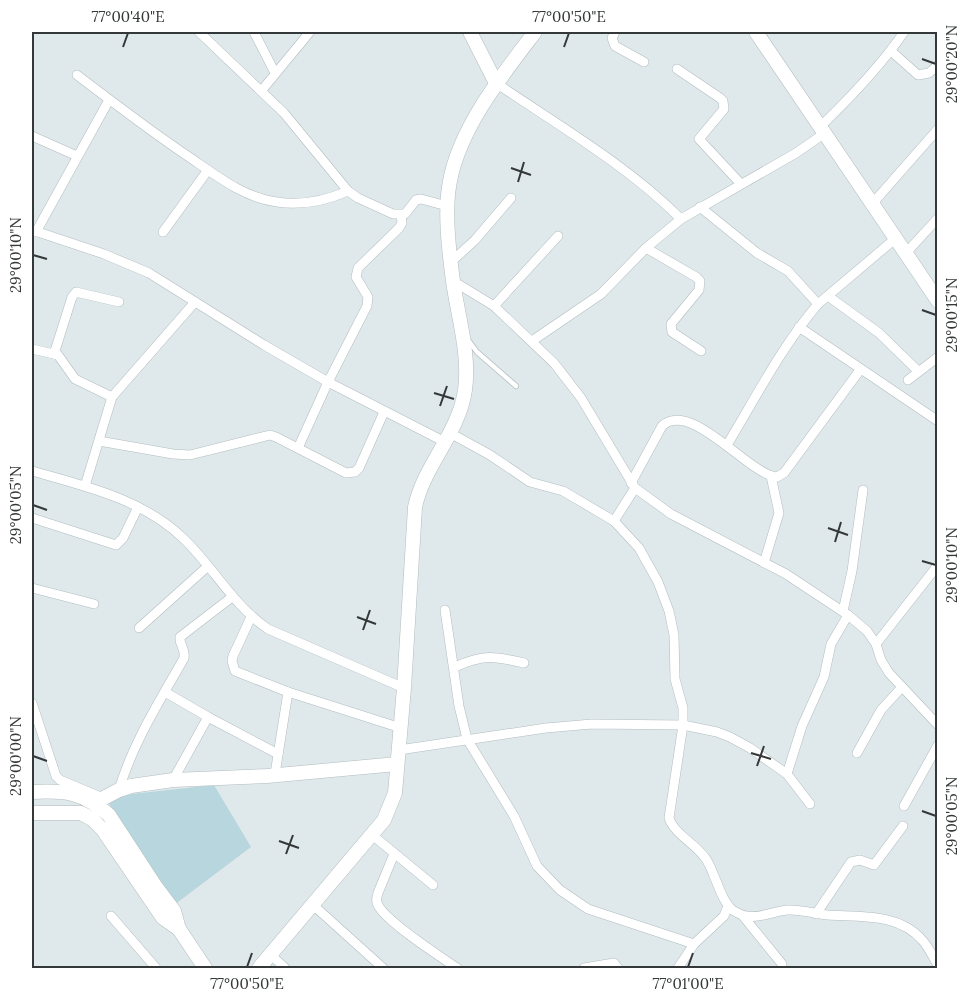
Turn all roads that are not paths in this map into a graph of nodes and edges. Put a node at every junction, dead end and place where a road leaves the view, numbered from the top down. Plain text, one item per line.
1 (199, 32) edge
2 (254, 32) edge
3 (470, 32) edge
4 (536, 32) edge
5 (615, 32) edge
6 (756, 32) edge
7 (904, 32) edge
8 (309, 33) edge
9 (891, 51) junction
10 (644, 62) dead end
11 (938, 65) edge
12 (677, 69) dead end
13 (275, 73) junction
14 (77, 75) dead end
15 (496, 83) junction
16 (262, 90) junction
17 (109, 100) junction
18 (823, 129) junction
19 (938, 129) edge
20 (32, 136) edge
21 (77, 156) junction
22 (208, 170) junction
23 (741, 184) junction
24 (348, 191) junction
25 (512, 198) dead end
26 (873, 204) junction
27 (447, 206) junction
28 (700, 207) junction
29 (401, 215) junction
30 (938, 218) edge
31 (681, 219) junction
32 (34, 231) edge
33 (163, 232) dead end
34 (558, 236) dead end
35 (896, 238) junction
36 (646, 248) junction
37 (906, 253) junction
38 (452, 261) junction
39 (453, 281) junction
40 (828, 296) junction
41 (938, 301) edge
42 (119, 302) dead end
43 (195, 302) junction
44 (818, 304) junction
45 (494, 306) junction
46 (799, 327) junction
47 (462, 333) junction
48 (532, 340) junction
49 (32, 349) edge
50 (701, 351) dead end
51 (54, 354) junction
52 (938, 357) edge
53 (860, 370) junction
54 (918, 371) junction
55 (908, 380) dead end
56 (328, 382) junction
57 (516, 386) dead end
58 (112, 397) junction
59 (384, 412) junction
60 (938, 421) edge
61 (447, 437) junction
62 (99, 441) junction
63 (728, 445) junction
64 (298, 448) junction
65 (32, 471) edge
66 (771, 476) junction
67 (85, 486) junction
68 (633, 486) junction
69 (863, 490) dead end
70 (138, 507) junction
71 (32, 518) edge
72 (614, 521) junction
73 (764, 562) junction
74 (938, 565) edge
75 (207, 567) junction
76 (32, 588) edge
77 (232, 597) junction
78 (94, 604) dead end
79 (446, 610) dead end
80 (845, 613) junction
81 (251, 617) junction
82 (139, 628) dead end
83 (876, 644) junction
84 (524, 663) dead end
85 (455, 667) junction
86 (902, 687) junction
87 (404, 688) junction
88 (165, 692) junction
89 (288, 692) junction
90 (32, 703) edge
91 (208, 717) junction
92 (683, 725) junction
93 (938, 725) edge
94 (401, 728) junction
95 (467, 739) junction
96 (938, 745) edge
97 (399, 750) junction
98 (278, 753) junction
99 (857, 753) dead end
100 (397, 764) junction
101 (275, 774) junction
102 (787, 774) junction
103 (173, 780) junction
104 (119, 790) junction
105 (32, 792) edge
106 (98, 801) junction
107 (810, 804) dead end
108 (904, 806) dead end
109 (32, 813) edge
110 (903, 826) dead end
111 (371, 834) junction
112 (394, 854) junction
113 (433, 885) dead end
114 (312, 904) junction
115 (728, 906) junction
116 (816, 914) junction
117 (111, 916) dead end
118 (743, 916) junction
119 (179, 928) junction
120 (694, 944) junction
121 (271, 955) junction
122 (782, 964) dead end
123 (938, 965) edge
124 (156, 969) edge
125 (205, 969) edge
126 (259, 969) edge
127 (285, 969) edge
128 (383, 969) edge
129 (458, 969) edge
130 (584, 969) edge
131 (618, 969) edge
132 (678, 969) edge

1 - 16 street
2 - 13 street
3 - 15 street
4 - 15 street
5 - 10 street
6 - 18 street
7 - 9 street
8 - 13 street
9 - 11 street
9 - 18 street
12 - 23 street
13 - 16 street
14 - 17 street
15 - 27 street
15 - 31 street
16 - 24 street
17 - 21 street
17 - 22 street
18 - 23 street
18 - 26 street
19 - 26 street
20 - 21 street
21 - 32 street
22 - 24 street
22 - 33 street
23 - 28 street
24 - 29 street
25 - 38 street
26 - 35 street
27 - 29 street
27 - 38 street
28 - 31 street
28 - 44 street
29 - 56 street
30 - 37 street
31 - 36 street
32 - 43 street
34 - 45 street
35 - 37 street
35 - 40 street
36 - 48 street
36 - 50 street
37 - 41 street
38 - 39 street
39 - 45 street
39 - 47 street
40 - 44 street
40 - 54 street
42 - 51 street
43 - 56 street
43 - 58 street
44 - 46 street
45 - 48 street
46 - 53 street
46 - 63 street
47 - 57 lane
47 - 61 street
48 - 68 street
49 - 51 street
51 - 58 street
52 - 54 street
53 - 60 street
53 - 66 street
54 - 55 street
56 - 59 street
56 - 64 street
58 - 62 street
59 - 61 street
59 - 64 street
61 - 72 street
61 - 87 street
62 - 64 street
62 - 67 street
63 - 66 street
63 - 68 street
65 - 67 street
66 - 73 street
67 - 70 street
68 - 72 street
68 - 73 street
69 - 80 street
70 - 71 street
70 - 75 street
72 - 92 street
73 - 80 street
74 - 83 street
75 - 77 street
75 - 82 street
76 - 78 street
77 - 81 street
77 - 88 street
79 - 85 street
80 - 83 street
80 - 102 street
81 - 87 street
81 - 89 street
83 - 86 street
84 - 85 street
85 - 95 street
86 - 93 street
86 - 99 street
87 - 94 street
88 - 91 street
88 - 104 street
89 - 94 street
89 - 98 street
90 - 106 street
91 - 98 street
91 - 103 street
92 - 95 street
92 - 102 street
92 - 115 street
94 - 97 street
95 - 97 street
95 - 120 street
96 - 108 street
97 - 100 street
98 - 101 street
100 - 101 street
100 - 111 street
101 - 103 street
102 - 107 street
103 - 104 street
104 - 106 street
105 - 106 street
106 - 119 street
109 - 119 street
110 - 116 street
111 - 112 street
111 - 114 street
112 - 113 street
112 - 129 street
114 - 121 street
114 - 128 street
115 - 118 street
115 - 120 street
116 - 118 street
116 - 123 street
117 - 124 street
118 - 122 street
119 - 125 street
120 - 132 street
121 - 126 street
121 - 127 street
130 - 131 street

